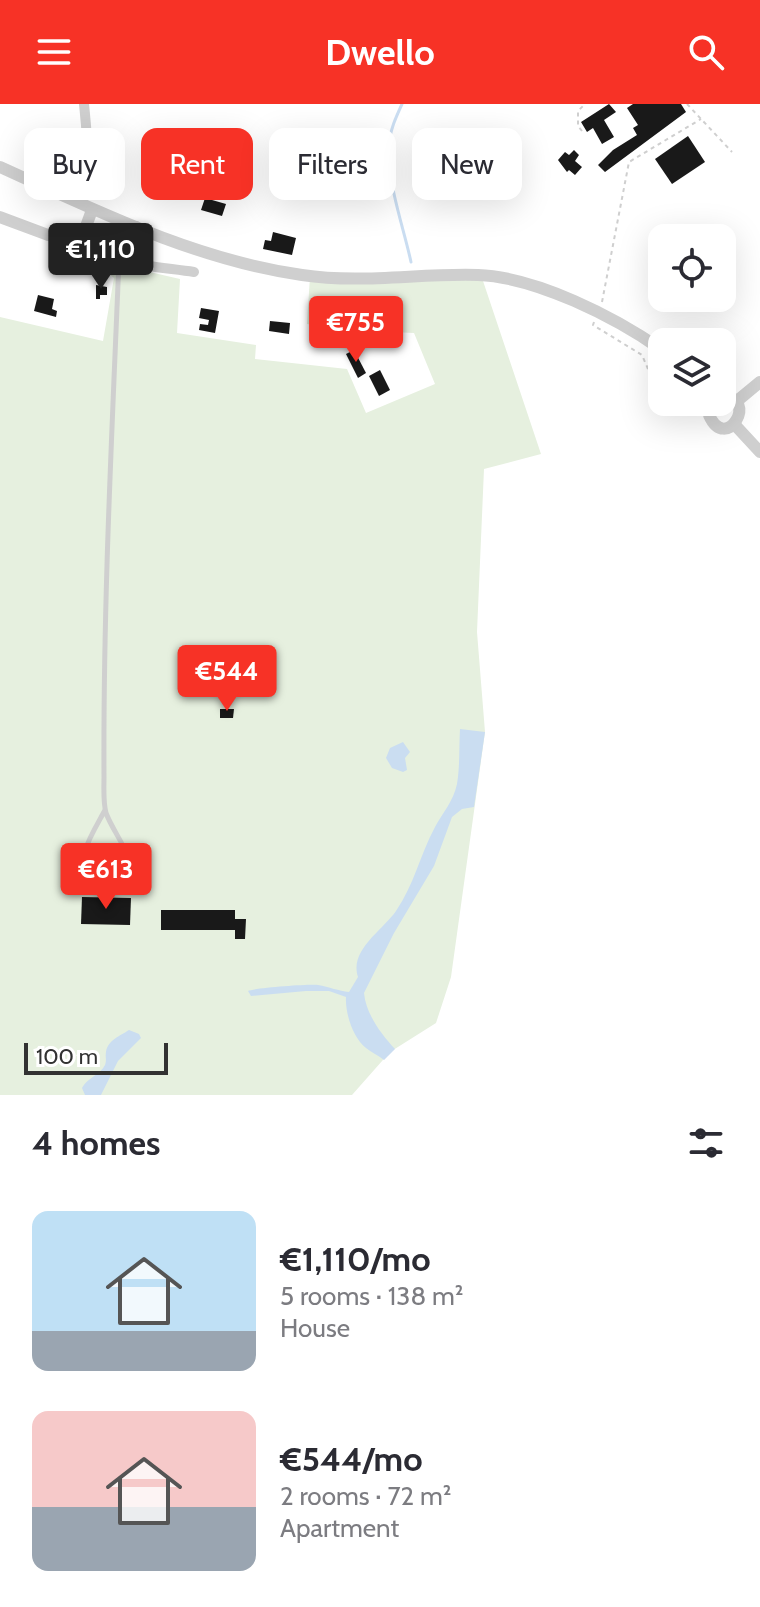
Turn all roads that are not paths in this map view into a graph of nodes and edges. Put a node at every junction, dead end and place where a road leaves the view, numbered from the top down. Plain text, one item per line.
1 (84, 104) edge
2 (0, 167) edge
3 (79, 203) junction
4 (92, 210) junction
5 (0, 217) edge
6 (136, 227) junction
7 (78, 236) junction
8 (119, 259) junction
9 (194, 272) dead end
10 (648, 341) edge
11 (760, 382) edge
12 (737, 401) joint
13 (710, 416) edge
14 (735, 425) junction
15 (760, 452) edge
16 (105, 810) junction

1 - 3 street
2 - 3 street
3 - 4 street
4 - 6 street
4 - 7 street
5 - 7 street
6 - 7 street
6 - 10 street
7 - 8 street
8 - 9 street
8 - 16 lane
11 - 12 street
12 - 14 street
13 - 14 street
14 - 15 street
16 - 16 lane

